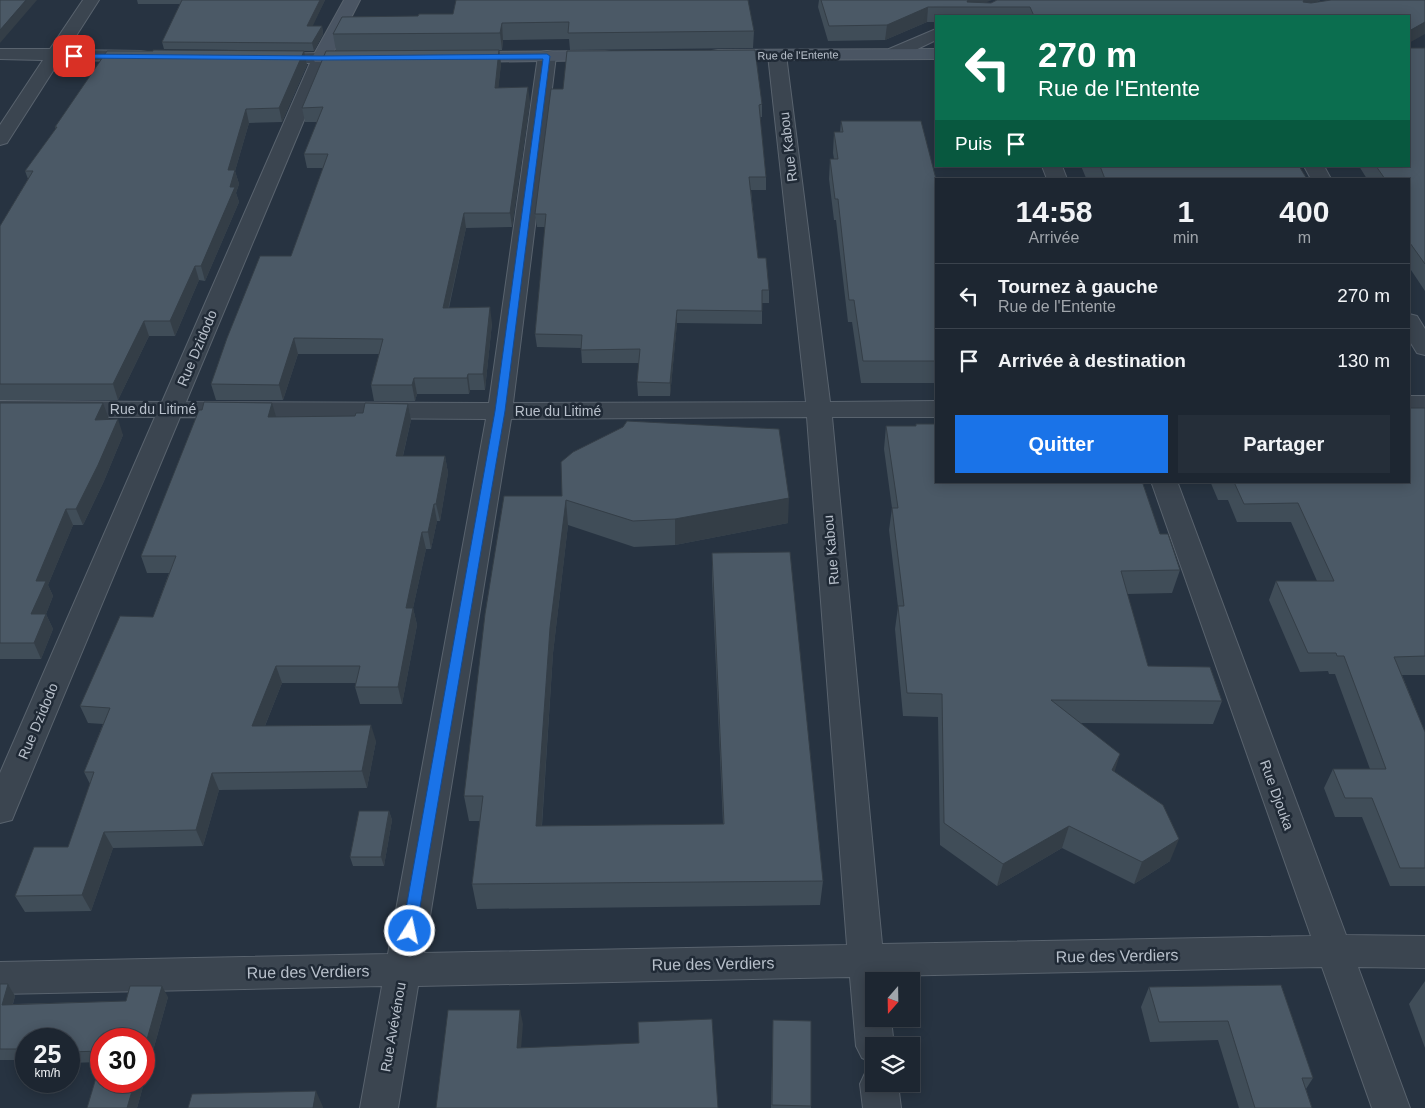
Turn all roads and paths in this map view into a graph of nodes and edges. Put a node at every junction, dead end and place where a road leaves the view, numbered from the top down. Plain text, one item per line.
1 (91, 0) edge
2 (352, 0) edge
3 (935, 34) edge
4 (0, 54) edge
5 (895, 54) junction
6 (935, 54) edge
7 (697, 55) edge
8 (776, 55) junction
9 (55, 56) junction
10 (153, 56) edge
11 (547, 56) junction
12 (627, 56) edge
13 (252, 57) edge
14 (448, 57) edge
15 (321, 58) junction
16 (380, 58) edge
17 (0, 139) edge
18 (1410, 323) edge
19 (1425, 348) edge
20 (1410, 404) edge
21 (1425, 404) edge
22 (171, 408) junction
23 (0, 409) edge
24 (935, 409) edge
25 (819, 410) junction
26 (500, 411) junction
27 (1165, 483) edge
28 (0, 810) edge
29 (1333, 951) junction
30 (1425, 952) edge
31 (866, 961) junction
32 (403, 970) junction
33 (0, 978) edge
34 (874, 1037) edge
35 (880, 1092) edge
36 (379, 1108) edge
37 (882, 1108) edge
38 (1391, 1108) edge

1 - 9 street
2 - 15 street, Rue Dzidodo
3 - 5 street
4 - 9 street
5 - 6 street, Rue de l'Entente
5 - 8 street, Rue de l'Entente
7 - 8 street, Rue de l'Entente
8 - 25 street, Rue Kabou
9 - 10 street
9 - 17 street
11 - 12 street
11 - 14 street
11 - 26 street, Rue Avévénou
13 - 15 street
15 - 16 street
15 - 22 street, Rue Dzidodo
18 - 19 street
20 - 21 street
22 - 23 street, Rue du Litimé
22 - 26 street, Rue du Litimé
22 - 28 street, Rue Dzidodo
24 - 25 street, Rue du Litimé
25 - 26 street, Rue du Litimé
25 - 31 street, Rue Kabou
26 - 32 street, Rue Avévénou
27 - 29 street, Rue Djouka
29 - 30 street, Rue des Verdiers
29 - 31 street, Rue des Verdiers
29 - 38 street, Rue Djouka
31 - 32 street, Rue des Verdiers
31 - 34 street, Rue Kabou
32 - 33 street, Rue des Verdiers
32 - 36 street, Rue Avévénou
35 - 37 street

